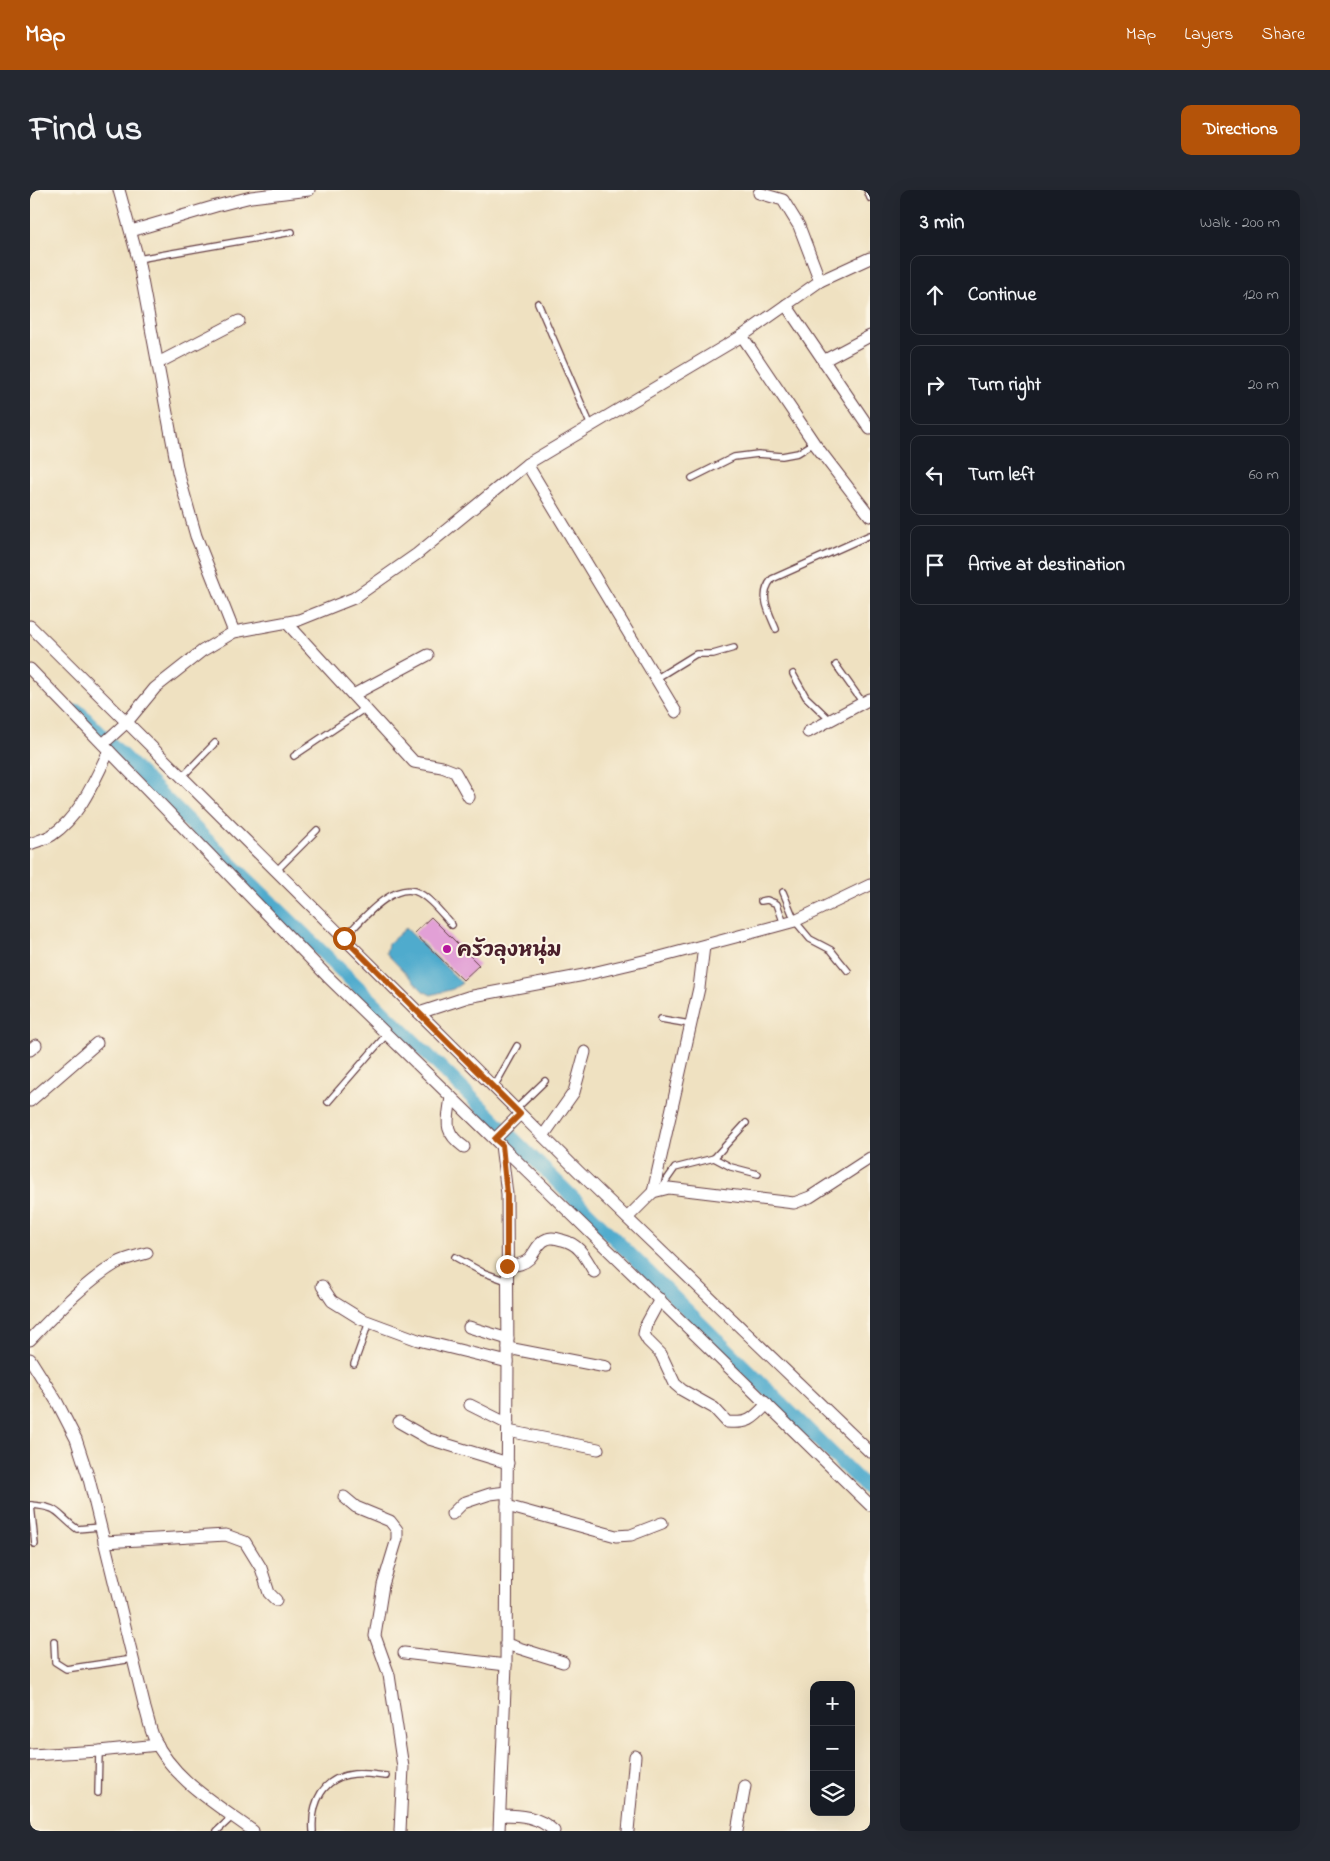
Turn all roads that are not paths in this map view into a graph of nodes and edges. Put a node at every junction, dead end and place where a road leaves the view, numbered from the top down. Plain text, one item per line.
1 (119, 190) edge
2 (309, 190) edge
3 (867, 190) edge
4 (274, 192) edge
5 (759, 193) dead end
6 (870, 198) edge
7 (131, 231) junction
8 (292, 232) dead end
9 (870, 258) edge
10 (138, 259) junction
11 (820, 281) junction
12 (538, 303) dead end
13 (786, 305) junction
14 (239, 322) dead end
15 (742, 336) junction
16 (870, 336) edge
17 (823, 361) junction
18 (158, 363) junction
19 (591, 426) junction
20 (870, 429) edge
21 (814, 443) junction
22 (527, 464) junction
23 (692, 478) dead end
24 (870, 516) edge
25 (870, 535) edge
26 (287, 623) junction
27 (30, 626) edge
28 (776, 629) dead end
29 (234, 632) junction
30 (734, 648) dead end
31 (428, 655) dead end
32 (836, 665) dead end
33 (30, 669) edge
34 (794, 674) dead end
35 (657, 678) junction
36 (353, 696) junction
37 (866, 701) edge
38 (364, 709) junction
39 (676, 712) dead end
40 (830, 720) junction
41 (124, 724) junction
42 (808, 732) dead end
43 (215, 743) dead end
44 (106, 746) junction
45 (294, 756) dead end
46 (182, 777) junction
47 (469, 797) dead end
48 (317, 830) dead end
49 (30, 844) edge
50 (276, 871) junction
51 (870, 885) edge
52 (783, 892) dead end
53 (761, 900) dead end
54 (790, 922) junction
55 (452, 925) dead end
56 (344, 938) junction
57 (704, 946) junction
58 (848, 971) dead end
59 (419, 1013) junction
60 (661, 1019) dead end
61 (690, 1024) junction
62 (387, 1034) junction
63 (97, 1043) dead end
64 (517, 1046) dead end
65 (585, 1052) dead end
66 (545, 1081) dead end
67 (494, 1087) junction
68 (451, 1097) junction
69 (30, 1101) edge
70 (328, 1102) dead end
71 (517, 1114) junction
72 (746, 1123) dead end
73 (543, 1136) junction
74 (499, 1139) junction
75 (464, 1147) dead end
76 (714, 1158) junction
77 (870, 1158) edge
78 (758, 1174) dead end
79 (656, 1191) junction
80 (627, 1218) junction
81 (147, 1253) dead end
82 (455, 1257) dead end
83 (507, 1266) junction
84 (594, 1272) dead end
85 (507, 1280) junction
86 (322, 1286) dead end
87 (660, 1300) junction
88 (369, 1322) junction
89 (469, 1327) dead end
90 (30, 1340) edge
91 (508, 1344) junction
92 (30, 1359) edge
93 (508, 1362) junction
94 (354, 1364) dead end
95 (606, 1367) dead end
96 (767, 1404) junction
97 (470, 1405) dead end
98 (399, 1422) dead end
99 (508, 1427) junction
100 (598, 1450) dead end
101 (870, 1452) edge
102 (508, 1463) junction
103 (507, 1492) junction
104 (344, 1497) dead end
105 (30, 1505) edge
106 (870, 1505) edge
107 (507, 1506) junction
108 (452, 1514) dead end
109 (662, 1523) dead end
110 (100, 1527) junction
111 (104, 1542) junction
112 (34, 1544) dead end
113 (276, 1600) dead end
114 (54, 1641) dead end
115 (506, 1644) junction
116 (404, 1652) dead end
117 (133, 1659) junction
118 (563, 1662) dead end
119 (506, 1665) junction
120 (158, 1745) junction
121 (99, 1751) junction
122 (31, 1755) edge
123 (635, 1756) dead end
124 (386, 1776) dead end
125 (745, 1786) dead end
126 (98, 1793) dead end
127 (500, 1814) junction
128 (233, 1816) junction
129 (217, 1831) edge
130 (253, 1831) edge
131 (312, 1831) edge
132 (400, 1831) edge
133 (499, 1831) edge
134 (554, 1831) edge
135 (628, 1831) edge
136 (737, 1831) edge

1 - 7 street
2 - 4 street
3 - 6 lane
4 - 7 street
5 - 11 street
7 - 10 street
8 - 10 lane
9 - 11 street
10 - 18 street
11 - 13 street
12 - 19 lane
13 - 15 street
13 - 17 street
14 - 18 street
15 - 19 street
15 - 21 street
16 - 17 street
17 - 20 street
18 - 29 street
19 - 22 street
21 - 23 lane
21 - 24 street
22 - 26 street
22 - 35 street
25 - 28 lane
26 - 29 street
26 - 36 street
27 - 41 street
29 - 41 street
30 - 35 lane
31 - 36 street
32 - 37 lane
33 - 44 street
34 - 40 lane
35 - 39 street
36 - 38 street
37 - 40 street
38 - 45 lane
38 - 47 street
40 - 42 street
41 - 44 street
41 - 46 street
43 - 46 lane
44 - 49 street
44 - 62 street
46 - 50 street
48 - 50 lane
50 - 56 street
51 - 54 street
52 - 54 lane
53 - 54 lane
54 - 57 street
54 - 58 lane
55 - 56 lane
56 - 59 street
57 - 59 street
57 - 61 street
59 - 67 street
60 - 61 lane
61 - 79 street
62 - 68 street
62 - 70 lane
63 - 69 street
64 - 67 lane
65 - 73 street
66 - 71 lane
67 - 71 street
68 - 74 street
68 - 75 street
71 - 73 street
71 - 74 street
72 - 76 lane
73 - 80 street
74 - 83 street
74 - 87 street
76 - 78 lane
76 - 79 lane
77 - 79 street
79 - 80 street
80 - 101 street
81 - 90 street
82 - 85 lane
83 - 84 street
83 - 85 street
85 - 91 street
86 - 88 street
87 - 96 street
87 - 96 street
88 - 93 street
88 - 94 lane
89 - 91 street
91 - 93 street
91 - 95 street
92 - 110 street
93 - 99 street
96 - 106 street
97 - 99 street
98 - 102 street
99 - 100 street
99 - 102 street
102 - 103 street
103 - 107 street
103 - 108 street
104 - 132 street
105 - 110 lane
105 - 112 lane
107 - 109 street
107 - 115 street
110 - 111 street
111 - 113 street
111 - 117 street
114 - 117 lane
115 - 118 street
115 - 119 street
116 - 119 street
117 - 120 street
119 - 127 street
120 - 121 street
120 - 128 street
121 - 122 street
121 - 126 lane
123 - 135 street
124 - 131 lane
125 - 136 street
127 - 133 street
127 - 134 street
128 - 129 lane
128 - 130 street

